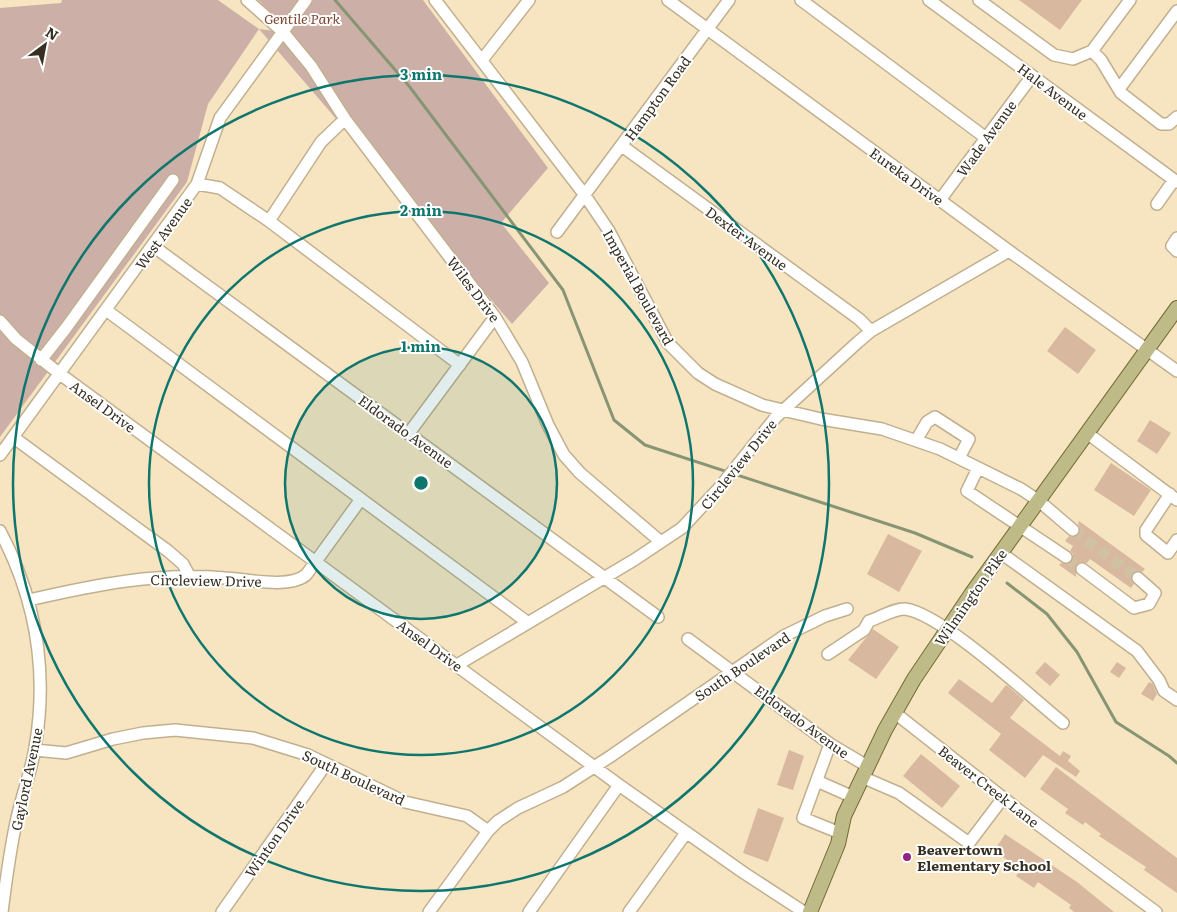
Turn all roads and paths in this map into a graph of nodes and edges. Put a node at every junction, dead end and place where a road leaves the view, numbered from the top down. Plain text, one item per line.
1 (247, 0) edge
2 (306, 0) edge
3 (435, 0) edge
4 (530, 0) edge
5 (668, 0) edge
6 (729, 0) edge
7 (801, 0) edge
8 (929, 0) edge
9 (979, 0) edge
10 (1130, 0) edge
11 (1177, 11) edge
12 (707, 30) junction
13 (283, 32) junction
14 (1092, 51) junction
15 (482, 60) junction
16 (1032, 76) junction
17 (1119, 89) junction
18 (1177, 117) edge
19 (345, 119) junction
20 (986, 138) junction
21 (622, 146) junction
22 (173, 180) dead end
23 (1176, 181) edge
24 (198, 184) junction
25 (584, 194) junction
26 (940, 200) junction
27 (1157, 204) dead end
28 (269, 220) junction
29 (557, 232) dead end
30 (1177, 238) edge
31 (153, 246) junction
32 (1009, 251) junction
33 (1177, 252) edge
34 (1177, 308) edge
35 (106, 310) junction
36 (495, 317) junction
37 (0, 320) edge
38 (871, 331) junction
39 (1148, 351) junction
40 (41, 360) junction
41 (460, 365) junction
42 (1177, 371) edge
43 (60, 374) junction
44 (784, 410) junction
45 (409, 433) junction
46 (1087, 433) junction
47 (13, 437) junction
48 (917, 439) junction
49 (0, 455) edge
50 (959, 458) junction
51 (978, 468) junction
52 (1173, 497) edge
53 (361, 499) junction
54 (1039, 501) junction
55 (1021, 525) junction
56 (1073, 530) tunnel mouth
57 (0, 531) edge
58 (1177, 540) edge
59 (661, 542) junction
60 (1001, 553) junction
61 (1066, 556) tunnel mouth
62 (315, 562) junction
63 (1082, 569) tunnel mouth
64 (190, 577) junction
65 (604, 577) junction
66 (1138, 578) tunnel mouth
67 (29, 600) junction
68 (848, 609) dead end
69 (658, 617) dead end
70 (527, 622) junction
71 (946, 630) junction
72 (688, 639) dead end
73 (828, 654) dead end
74 (457, 665) junction
75 (734, 672) junction
76 (1177, 700) edge
77 (895, 713) junction
78 (1063, 723) dead end
79 (830, 744) junction
80 (35, 750) junction
81 (326, 764) junction
82 (594, 766) junction
83 (865, 772) junction
84 (817, 781) junction
85 (619, 784) junction
86 (853, 797) junction
87 (1003, 798) junction
88 (488, 830) junction
89 (686, 832) junction
90 (840, 833) junction
91 (2, 912) edge
92 (222, 912) edge
93 (429, 912) edge
94 (529, 912) edge
95 (629, 912) edge
96 (804, 912) edge
97 (810, 912) edge
98 (1156, 912) edge

1 - 13 street, Wiles Drive
2 - 13 street, West Avenue
3 - 15 street, Imperial Boulevard
4 - 15 street
5 - 12 street, Eureka Drive
6 - 12 street, Hampton Road
7 - 20 street
8 - 16 street, Hale Avenue
9 - 14 street
10 - 14 street
11 - 17 street
12 - 21 street, Hampton Road
12 - 26 street, Eureka Drive
13 - 19 street, Wiles Drive
13 - 24 street, West Avenue
14 - 17 street
15 - 25 street, Imperial Boulevard
16 - 20 street, Wade Avenue
16 - 23 street, Hale Avenue
17 - 18 street
19 - 28 street
19 - 36 street, Wiles Drive
20 - 26 street, Wade Avenue
21 - 25 street, Hampton Road
21 - 38 street, Dexter Avenue
22 - 40 street
23 - 27 street
24 - 28 street
24 - 31 street, West Avenue
25 - 29 street, Hampton Road
25 - 44 street, Imperial Boulevard
26 - 32 street, Eureka Drive
28 - 41 street
30 - 33 street
31 - 35 street, West Avenue
31 - 45 street, Eldorado Avenue
32 - 38 street, Circleview Drive
32 - 39 street, Eureka Drive
34 - 39 main road, Wilmington Pike
35 - 43 street, West Avenue
35 - 53 street
36 - 41 street
36 - 59 street, Wiles Drive
37 - 40 street, Ansel Drive
38 - 44 street, Circleview Drive
39 - 42 street, Eureka Drive
39 - 46 main road, Wilmington Pike
40 - 43 street, Ansel Drive
41 - 45 street
43 - 47 street, West Avenue
43 - 62 street, Ansel Drive
44 - 48 street, Imperial Boulevard
44 - 59 street, Circleview Drive
45 - 65 street, Eldorado Avenue
46 - 52 street
46 - 54 main road, Wilmington Pike
47 - 49 street, West Avenue
47 - 64 street
48 - 50 street, Imperial Boulevard
48 - 50 street
50 - 51 street, Imperial Boulevard
51 - 54 street, Imperial Boulevard
51 - 55 street
52 - 58 street
53 - 62 street
53 - 70 street
54 - 55 main road, Wilmington Pike
54 - 56 street, Imperial Boulevard
55 - 60 main road, Wilmington Pike
55 - 61 street
57 - 67 street, Gaylord Avenue
59 - 65 street, Circleview Drive
60 - 71 main road, Wilmington Pike
60 - 76 street
62 - 64 street, Circleview Drive
62 - 74 street, Ansel Drive
63 - 66 street
64 - 67 street, Circleview Drive
65 - 69 street, Eldorado Avenue
65 - 70 street, Circleview Drive
67 - 80 street, Gaylord Avenue
68 - 75 street, South Boulevard
70 - 74 street, Circleview Drive
71 - 73 street
71 - 77 main road, Wilmington Pike
71 - 78 street
72 - 75 street, Eldorado Avenue
74 - 82 street, Ansel Drive
75 - 79 street, Eldorado Avenue
75 - 82 street, South Boulevard
77 - 83 main road, Wilmington Pike
77 - 87 street, Beaver Creek Lane
79 - 83 street, Eldorado Avenue
79 - 84 street
80 - 81 street, South Boulevard
80 - 91 street, Gaylord Avenue
81 - 88 street, South Boulevard
81 - 92 street, Winton Drive
82 - 85 street, Ansel Drive
82 - 88 street, South Boulevard
83 - 86 main road, Wilmington Pike
83 - 87 street, Eldorado Avenue
84 - 86 street
84 - 90 street
85 - 89 street, Ansel Drive
85 - 94 street
86 - 90 main road, Wilmington Pike
87 - 98 street, Beaver Creek Lane
88 - 93 street
89 - 95 street
89 - 96 street, Ansel Drive
90 - 97 main road, Wilmington Pike

